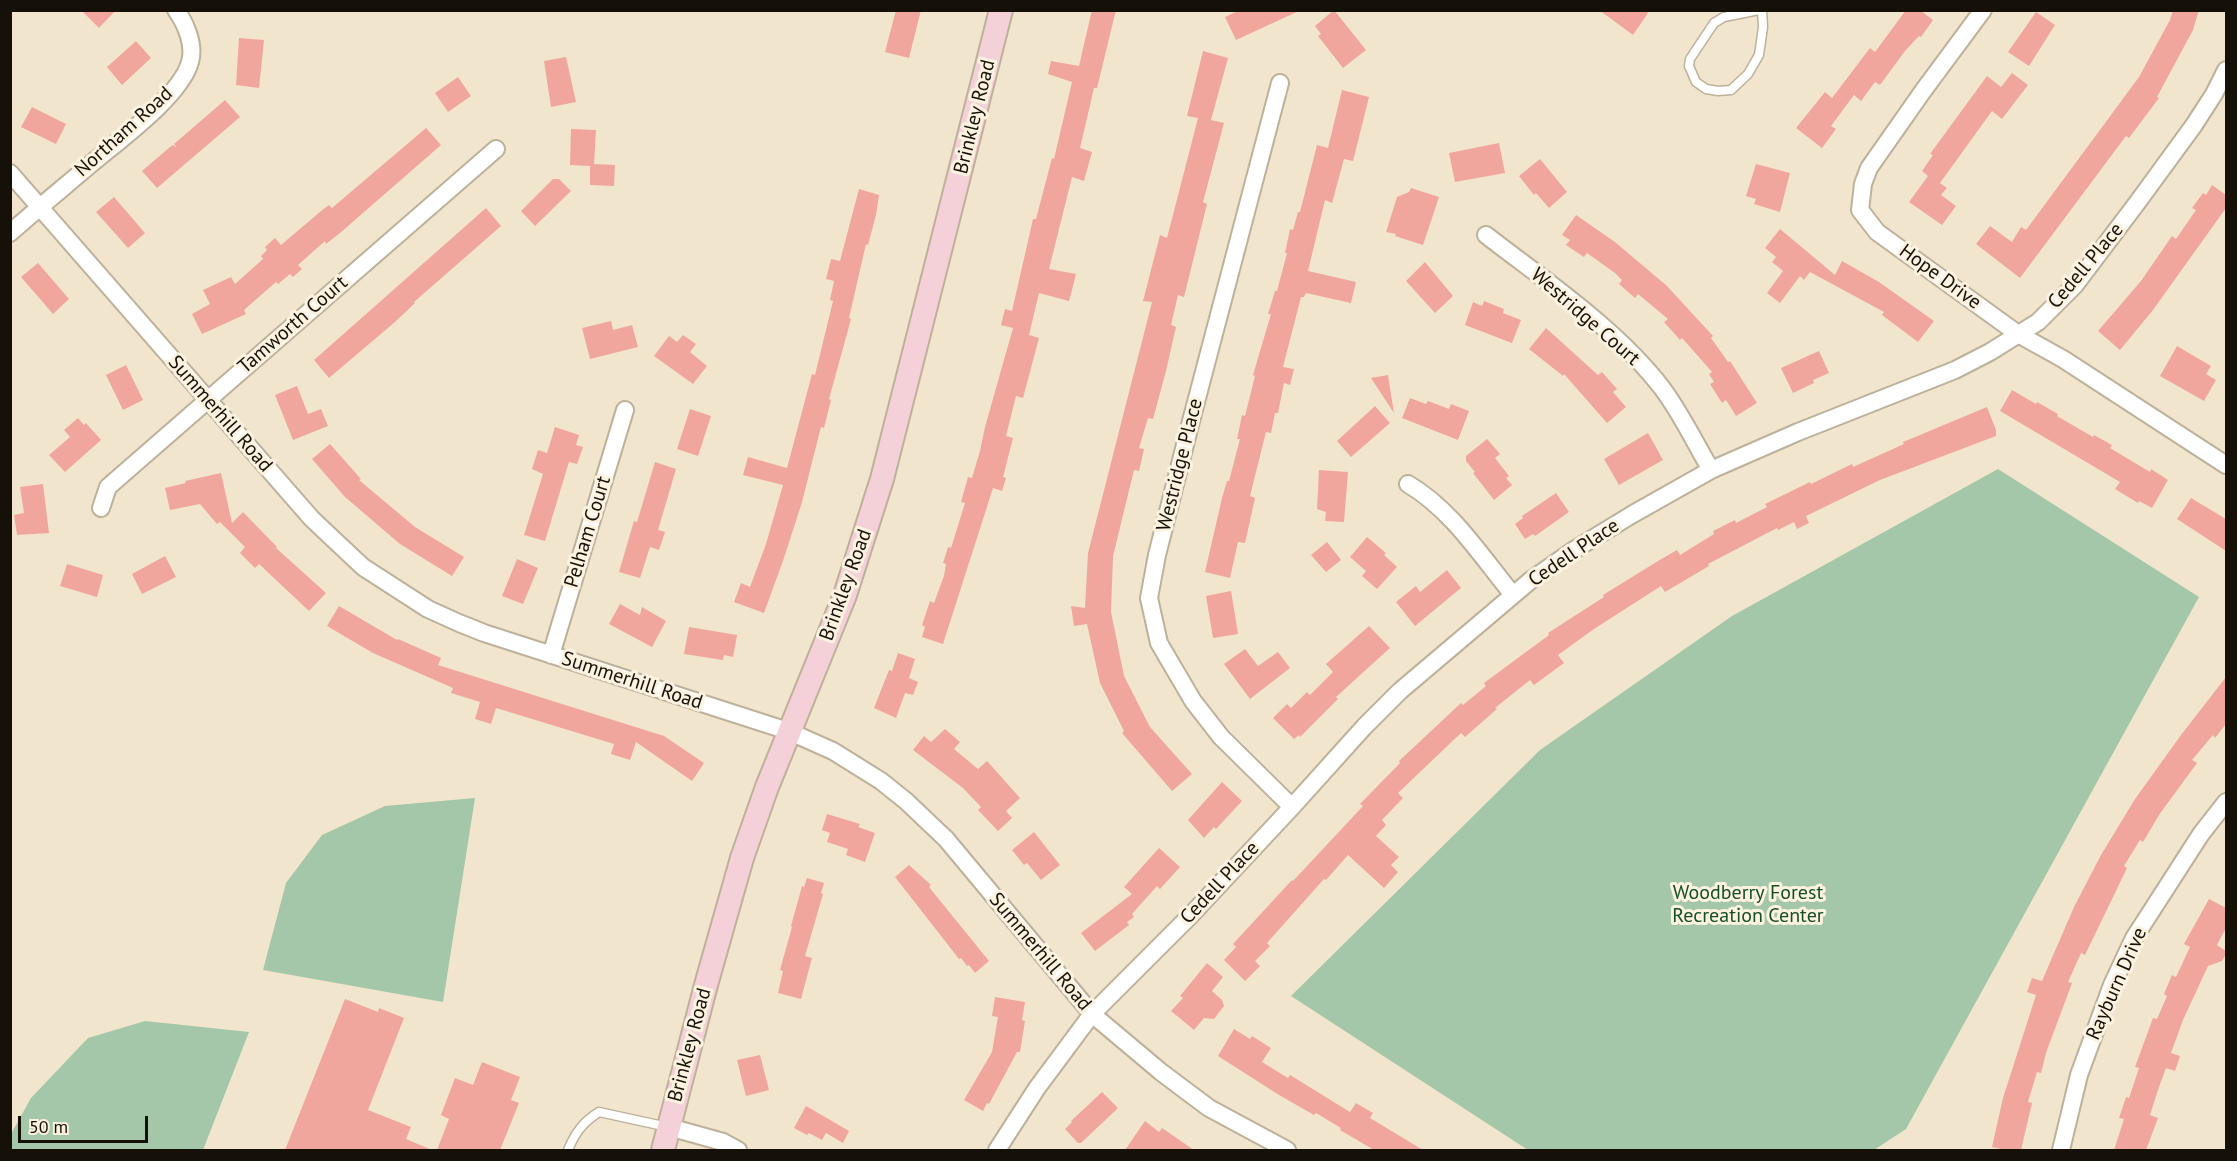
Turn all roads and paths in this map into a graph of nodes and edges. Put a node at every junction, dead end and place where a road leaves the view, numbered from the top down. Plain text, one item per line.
1 (176, 10) edge
2 (1001, 10) edge
3 (1760, 10) edge
4 (1983, 10) edge
5 (2226, 70) edge
6 (1280, 83) dead end
7 (496, 149) dead end
8 (10, 173) edge
9 (40, 206) junction
10 (10, 233) edge
11 (1486, 235) dead end
12 (2018, 334) junction
13 (206, 399) junction
14 (625, 410) dead end
15 (2226, 465) edge
16 (1711, 470) junction
17 (1408, 484) dead end
18 (101, 508) dead end
19 (1513, 595) junction
20 (551, 655) junction
21 (789, 731) junction
22 (2226, 802) edge
23 (1292, 807) junction
24 (1092, 1014) junction
25 (669, 1127) junction
26 (568, 1150) edge
27 (663, 1150) edge
28 (738, 1150) edge
29 (996, 1150) edge
30 (1287, 1150) edge
31 (2061, 1150) edge

1 - 9 street, Northam Road
2 - 21 main road, Brinkley Road
3 - 3 lane
4 - 12 street, Hope Drive
5 - 12 street, Cedell Place
6 - 23 street, Westridge Place
7 - 13 street, Tamworth Court
8 - 9 street, Summerhill Road
9 - 10 street, Northam Road
9 - 13 street, Summerhill Road
11 - 16 street, Westridge Court
12 - 15 street, Hope Drive
12 - 16 street, Cedell Place
13 - 18 street, Tamworth Court
13 - 20 street, Summerhill Road
14 - 20 street, Pelham Court
16 - 19 street, Cedell Place
17 - 19 street
19 - 23 street, Cedell Place
20 - 21 street, Summerhill Road
21 - 24 street, Summerhill Road
21 - 25 main road, Brinkley Road
22 - 31 street, Rayburn Drive
23 - 24 street, Cedell Place
24 - 29 street, Cedell Place
24 - 30 street, Summerhill Road
25 - 26 lane
25 - 27 main road, Brinkley Road
25 - 28 street

